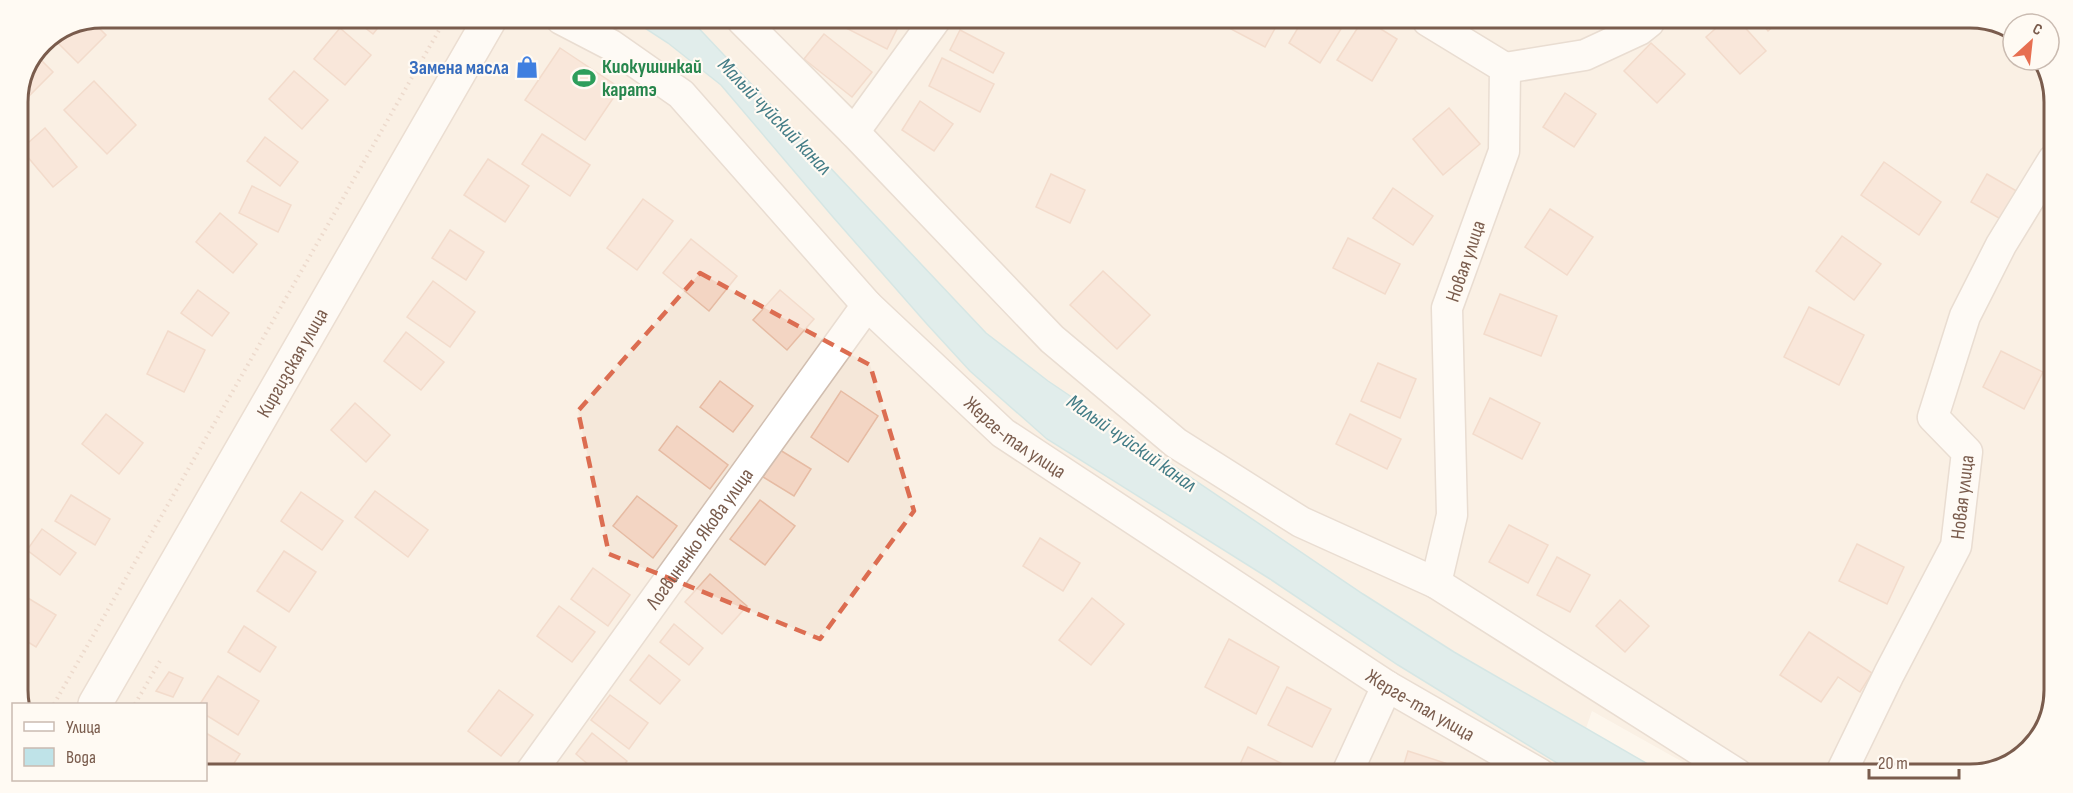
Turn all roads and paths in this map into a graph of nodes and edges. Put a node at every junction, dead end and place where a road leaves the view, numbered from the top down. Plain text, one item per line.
1 (440, 28) edge
2 (485, 28) edge
3 (578, 28) edge
4 (750, 28) edge
5 (929, 28) edge
6 (1439, 28) edge
7 (1642, 28) edge
8 (1505, 68) junction
9 (854, 132) junction
10 (2044, 175) edge
11 (867, 305) junction
12 (1436, 583) junction
13 (1388, 686) junction
14 (55, 703) edge
15 (96, 703) edge
16 (536, 764) edge
17 (1352, 764) edge
18 (1523, 764) edge
19 (1721, 764) edge
20 (1845, 764) edge

1 - 14 path
2 - 15 main road, Киргизская улица
3 - 11 street, Жерге-тал улица
4 - 9 street
5 - 9 street
6 - 8 street
7 - 8 street
8 - 12 street, Новая улица
9 - 12 street
10 - 20 street, Новая улица
11 - 13 street, Жерге-тал улица
11 - 16 street, Логвиненко Якова улица
12 - 19 street
13 - 17 street
13 - 18 street, Жерге-тал улица

